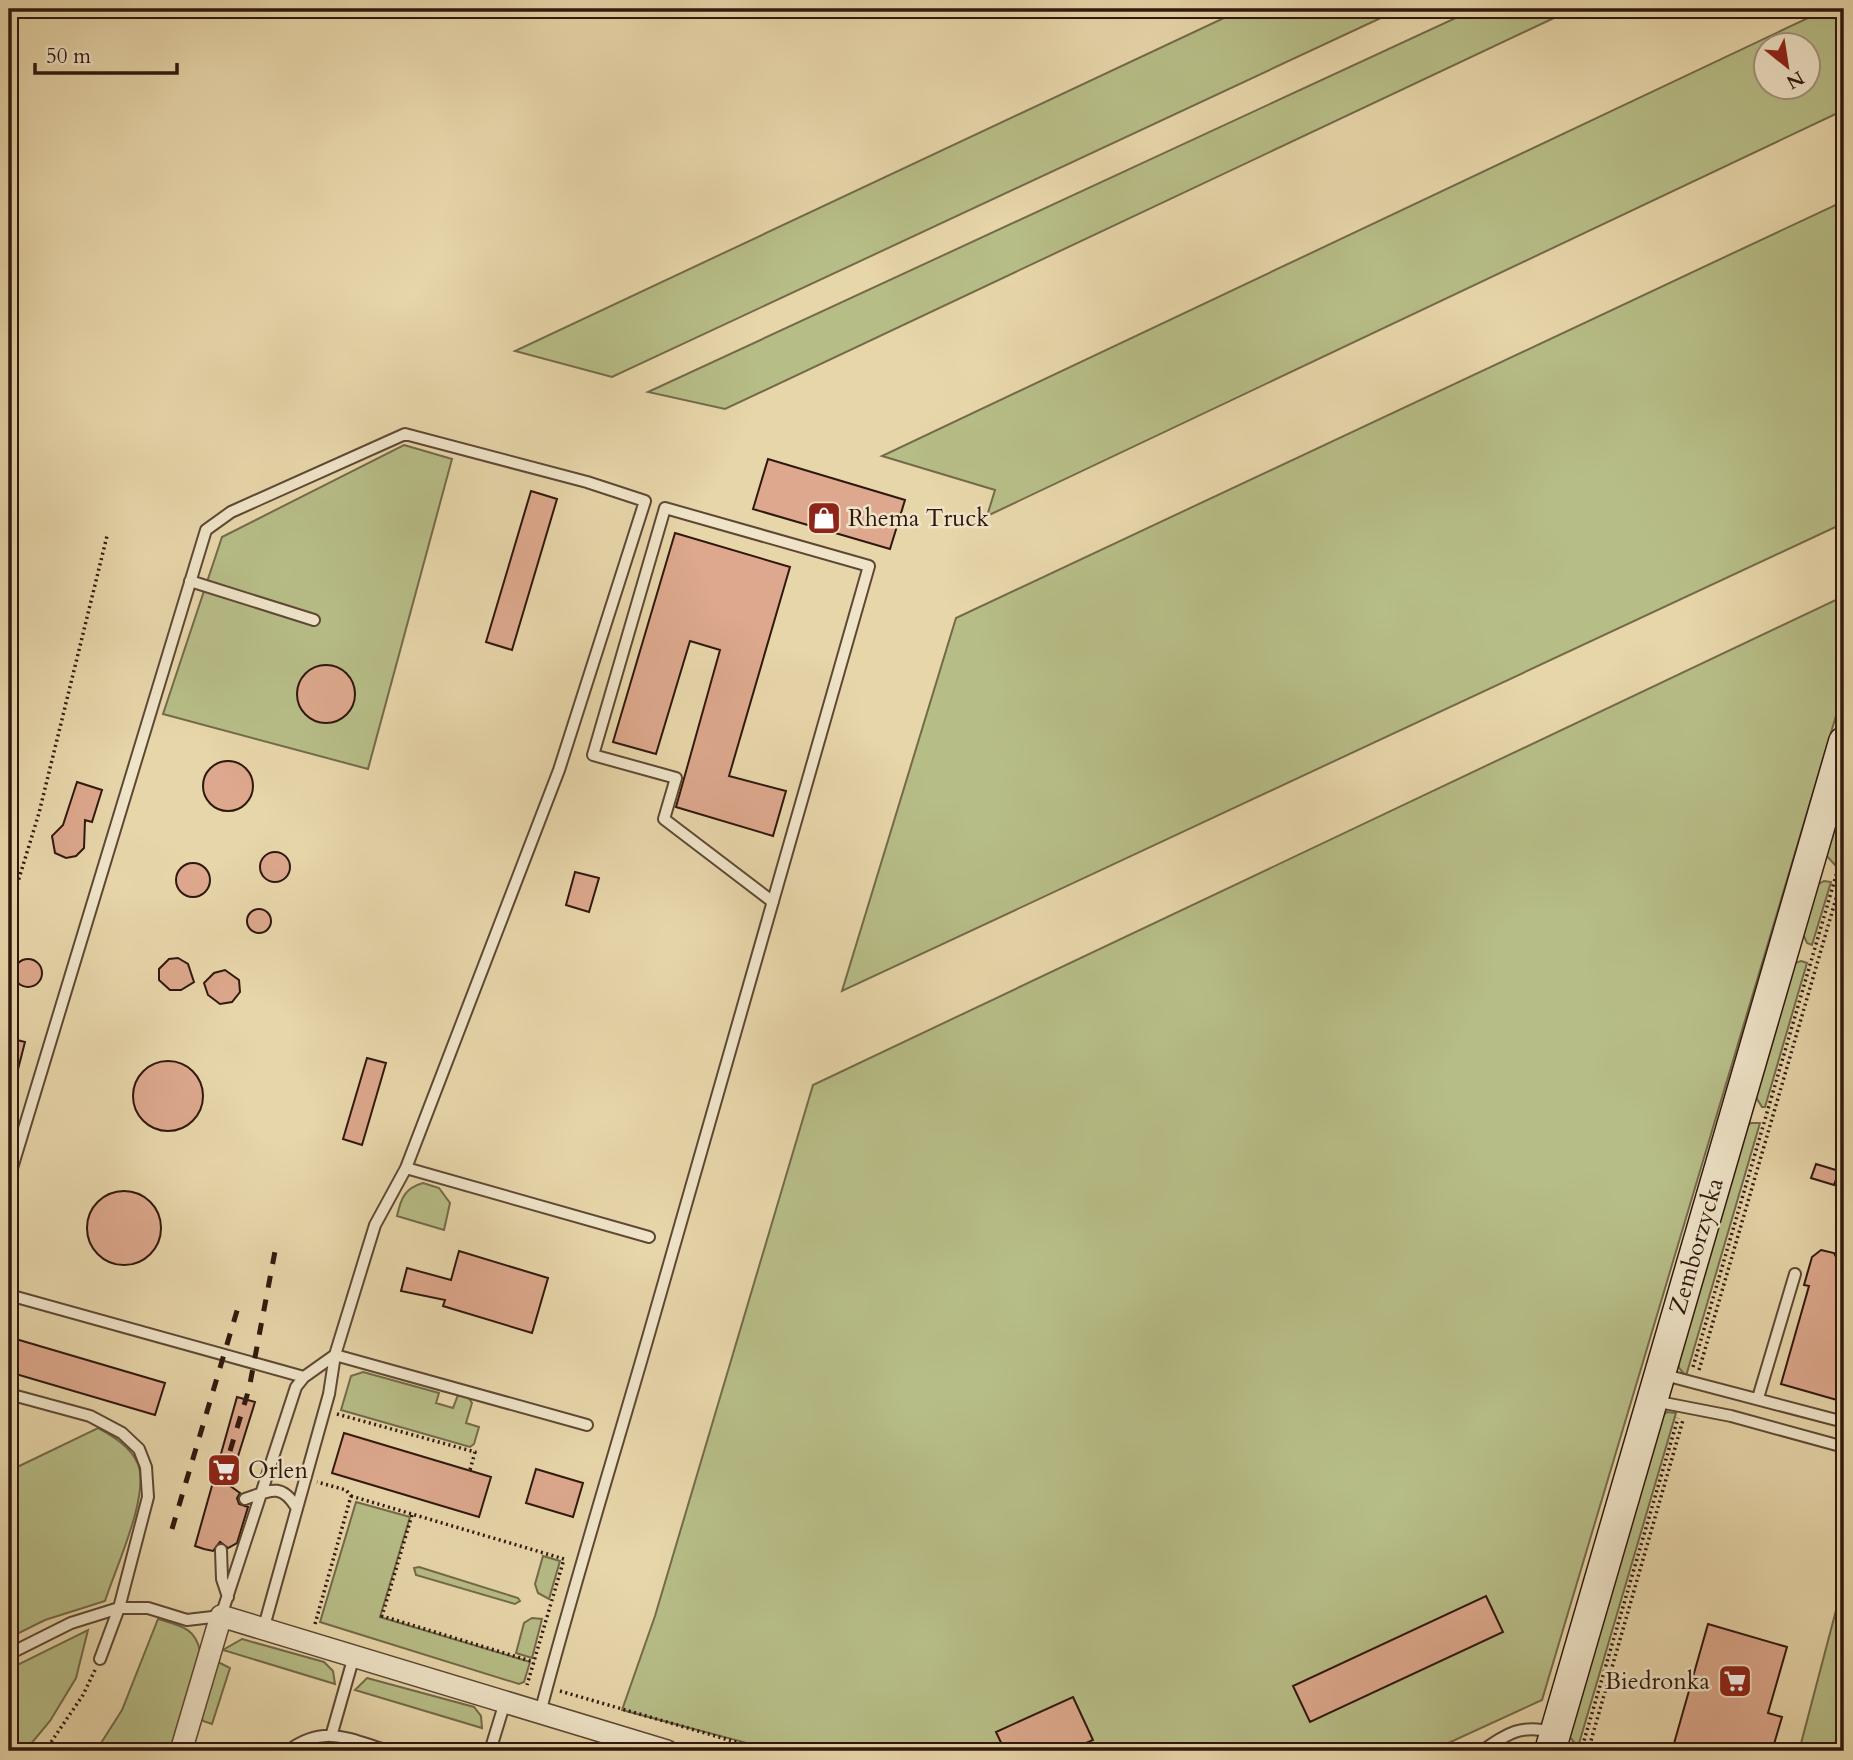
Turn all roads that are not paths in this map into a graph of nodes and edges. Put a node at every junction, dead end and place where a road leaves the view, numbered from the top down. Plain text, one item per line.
1 (190, 581) junction
2 (314, 620) dead end
3 (1844, 742) edge
4 (1837, 794) edge
5 (773, 902) junction
6 (406, 1168) junction
7 (9, 1178) edge
8 (649, 1237) dead end
9 (1796, 1274) dead end
10 (9, 1295) edge
11 (335, 1355) junction
12 (304, 1377) junction
13 (1655, 1387) junction
14 (9, 1394) edge
15 (1758, 1398) junction
16 (1844, 1422) edge
17 (587, 1425) dead end
18 (1844, 1447) edge
19 (264, 1493) junction
20 (245, 1499) dead end
21 (296, 1507) junction
22 (221, 1550) dead end
23 (224, 1607) junction
24 (119, 1608) junction
25 (263, 1630) junction
26 (9, 1654) edge
27 (354, 1656) junction
28 (100, 1659) road end
29 (512, 1694) junction
30 (540, 1713) junction
31 (332, 1733) junction
32 (1552, 1742) edge
33 (181, 1751) edge
34 (288, 1751) edge
35 (388, 1751) edge
36 (490, 1751) edge
37 (667, 1751) edge
38 (1482, 1751) edge

1 - 2 lane
1 - 6 lane
1 - 7 lane
3 - 4 street, Zemborzycka
4 - 13 street, Zemborzycka
5 - 5 lane
5 - 30 lane
6 - 8 lane
6 - 11 lane
9 - 15 lane
10 - 12 lane
11 - 12 lane
11 - 17 lane
11 - 21 lane
12 - 19 lane
13 - 15 lane
13 - 18 lane
13 - 32 street, Zemborzycka
14 - 24 lane
15 - 16 lane
19 - 20 lane
19 - 21 lane
19 - 23 lane
21 - 25 lane
22 - 23 lane
23 - 24 lane
23 - 25 street
23 - 33 street
24 - 26 lane
24 - 28 lane
25 - 27 street
27 - 29 street
27 - 31 lane
29 - 30 street
29 - 36 lane
30 - 37 street
31 - 34 lane
31 - 35 lane
32 - 38 lane

